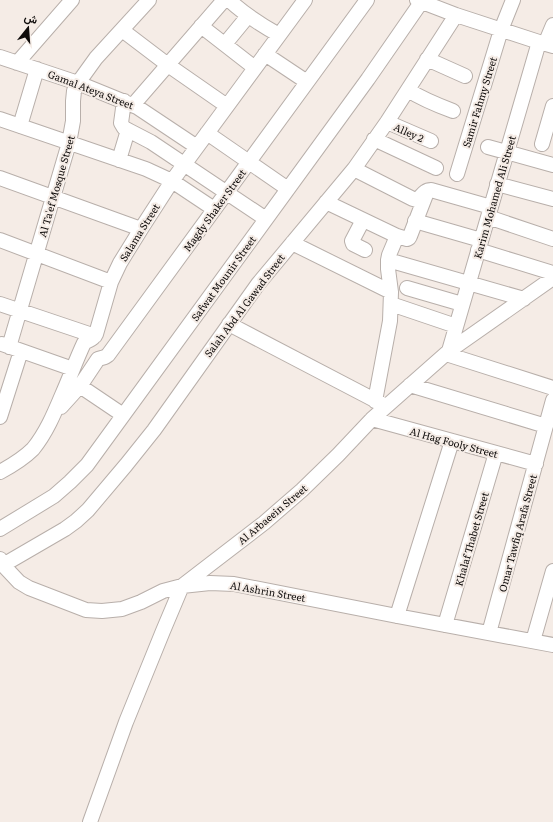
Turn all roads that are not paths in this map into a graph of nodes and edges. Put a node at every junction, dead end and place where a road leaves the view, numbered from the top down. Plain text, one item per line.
1 (72, 0) edge
2 (148, 0) edge
3 (224, 0) edge
4 (228, 0) edge
5 (367, 0) edge
6 (513, 0) edge
7 (419, 1) edge
8 (298, 3) edge
9 (248, 16) junction
10 (456, 16) junction
11 (553, 25) edge
12 (201, 26) junction
13 (122, 30) junction
14 (501, 30) junction
15 (279, 36) junction
16 (225, 44) junction
17 (546, 44) edge
18 (265, 54) junction
19 (0, 57) edge
20 (427, 60) junction
21 (17, 62) junction
22 (168, 65) junction
23 (255, 68) junction
24 (36, 69) junction
25 (465, 76) dead end
26 (307, 82) junction
27 (78, 83) junction
28 (408, 90) junction
29 (128, 103) junction
30 (226, 106) junction
31 (553, 106) edge
32 (453, 111) dead end
33 (0, 119) edge
34 (387, 122) junction
35 (20, 126) junction
36 (550, 127) edge
37 (128, 130) junction
38 (207, 133) junction
39 (374, 140) junction
40 (430, 141) dead end
41 (69, 143) junction
42 (542, 144) dead end
43 (197, 147) junction
44 (488, 147) dead end
45 (507, 152) junction
46 (119, 160) junction
47 (249, 162) junction
48 (184, 164) junction
49 (553, 165) edge
50 (436, 168) dead end
51 (354, 169) junction
52 (457, 174) dead end
53 (0, 178) edge
54 (172, 181) junction
55 (497, 184) junction
56 (288, 189) junction
57 (428, 190) junction
58 (226, 192) junction
59 (53, 197) junction
60 (553, 199) edge
61 (326, 202) junction
62 (214, 209) junction
63 (489, 212) junction
64 (266, 219) junction
65 (363, 220) junction
66 (416, 221) junction
67 (141, 230) junction
68 (397, 236) junction
69 (553, 238) edge
70 (0, 240) edge
71 (292, 243) junction
72 (480, 245) junction
73 (365, 250) dead end
74 (36, 254) junction
75 (388, 260) junction
76 (553, 273) edge
77 (553, 278) edge
78 (112, 282) junction
79 (469, 283) junction
80 (407, 288) dead end
81 (391, 298) junction
82 (524, 299) junction
83 (0, 304) edge
84 (462, 304) junction
85 (20, 311) junction
86 (229, 324) junction
87 (456, 326) junction
88 (95, 336) junction
89 (10, 347) edge
90 (447, 353) junction
91 (73, 369) junction
92 (410, 385) junction
93 (80, 386) junction
94 (553, 388) edge
95 (553, 400) edge
96 (381, 404) junction
97 (55, 413) junction
98 (123, 415) junction
99 (0, 417) edge
100 (372, 419) junction
101 (548, 431) edge
102 (452, 441) junction
103 (496, 453) junction
104 (536, 464) junction
105 (0, 472) edge
106 (0, 529) edge
107 (2, 562) edge
108 (553, 571) edge
109 (182, 586) junction
110 (397, 616) junction
111 (445, 626) junction
112 (489, 633) junction
113 (533, 641) junction
114 (553, 645) edge
115 (90, 822) edge

1 - 21 street
2 - 13 street, Al Ta'ef Mosque Street
3 - 12 street
4 - 9 street
5 - 26 street, Magdy Shaker Street
6 - 14 street, Samir Fahmy Street
7 - 10 street
7 - 56 street, Safwat Mounir Street
8 - 15 street, Salama Street
9 - 15 street
9 - 16 street
10 - 14 street
10 - 20 street, Salah Abd Al Gawad Street
11 - 17 street, Karim Mohamed Ali Street
12 - 16 street
12 - 22 street
13 - 22 street
13 - 27 street, Al Ta'ef Mosque Street
14 - 17 street
14 - 52 street, Samir Fahmy Street
15 - 18 street, Salama Street
16 - 23 street
17 - 45 street, Karim Mohamed Ali Street
18 - 23 street, Salama Street
18 - 26 street
19 - 21 street, Gamal Ateya Street
20 - 25 street
20 - 28 street, Salah Abd Al Gawad Street
21 - 24 street, Gamal Ateya Street
22 - 29 street
22 - 30 street
23 - 30 street, Salama Street
24 - 27 street, Gamal Ateya Street
24 - 35 street
26 - 47 street, Magdy Shaker Street
27 - 29 street, Gamal Ateya Street
27 - 41 street, Al Ta'ef Mosque Street
28 - 32 street
28 - 34 street, Salah Abd Al Gawad Street
29 - 37 street
29 - 43 street, Gamal Ateya Street
30 - 38 street, Salama Street
31 - 36 street
33 - 35 street
34 - 39 street, Salah Abd Al Gawad Street
34 - 40 street, Alley 2
35 - 41 street
36 - 42 street
37 - 46 street
37 - 48 street
38 - 43 street, Salama Street
38 - 47 street
39 - 50 street
39 - 51 street, Salah Abd Al Gawad Street
41 - 46 street
41 - 59 street, Al Ta'ef Mosque Street
43 - 48 street, Salama Street
44 - 45 street
45 - 49 street
45 - 55 street, Karim Mohamed Ali Street
46 - 54 street
47 - 56 street
47 - 58 street, Magdy Shaker Street
48 - 54 street, Salama Street
48 - 58 street
51 - 57 street
51 - 61 street, Salah Abd Al Gawad Street
53 - 59 street
54 - 62 street
54 - 67 street, Salama Street
55 - 60 street
55 - 63 street, Karim Mohamed Ali Street
56 - 64 street, Safwat Mounir Street
57 - 63 street
57 - 66 street
58 - 62 street, Magdy Shaker Street
58 - 64 street
59 - 67 street
59 - 74 street, Al Ta'ef Mosque Street
61 - 65 street
61 - 71 street, Salah Abd Al Gawad Street
62 - 93 street, Magdy Shaker Street
63 - 69 street
63 - 72 street, Karim Mohamed Ali Street
64 - 98 street, Safwat Mounir Street
65 - 68 street
65 - 73 street
66 - 68 street
66 - 72 street
67 - 78 street, Salama Street
68 - 75 street
70 - 74 street
71 - 81 street
71 - 86 street, Salah Abd Al Gawad Street
72 - 76 street
72 - 79 street, Karim Mohamed Ali Street
74 - 78 street
74 - 85 street, Al Ta'ef Mosque Street
75 - 79 street
75 - 81 street
77 - 82 street, Al Arbaeein Street
78 - 88 street, Salama Street
79 - 82 street
79 - 84 street, Karim Mohamed Ali Street
80 - 84 street
81 - 87 street
81 - 96 street
82 - 90 street, Al Arbaeein Street
83 - 85 street
84 - 87 street, Karim Mohamed Ali Street
85 - 88 street
85 - 89 street, Al Ta'ef Mosque Street
86 - 96 street
86 - 107 street, Salah Abd Al Gawad Street
87 - 90 street, Karim Mohamed Ali Street
88 - 91 street, Salama Street
89 - 91 street
89 - 99 street, Al Ta'ef Mosque Street
90 - 92 street, Al Arbaeein Street
90 - 94 street
91 - 97 street, Salama Street
92 - 96 street, Al Arbaeein Street
92 - 101 street
93 - 97 street, Magdy Shaker Street
93 - 98 street
95 - 101 street, Omar Tawfiq Arafa Street
96 - 100 street, Al Arbaeein Street
97 - 105 street, Salama Street
98 - 106 street, Safwat Mounir Street
100 - 102 street, Al Hag Fooly Street
100 - 109 street, Al Arbaeein Street
101 - 104 street, Omar Tawfiq Arafa Street
102 - 103 street, Al Hag Fooly Street
102 - 110 street
103 - 104 street, Al Hag Fooly Street
103 - 111 street, Khalaf Thabet Street
104 - 112 street, Omar Tawfiq Arafa Street
107 - 109 street, Al Ashrin Street
108 - 113 street
109 - 110 street, Al Ashrin Street
109 - 115 street, Al Arbaeein Street
110 - 111 street, Al Ashrin Street
111 - 112 street, Al Ashrin Street
112 - 113 street, Al Ashrin Street
113 - 114 street, Al Ashrin Street

